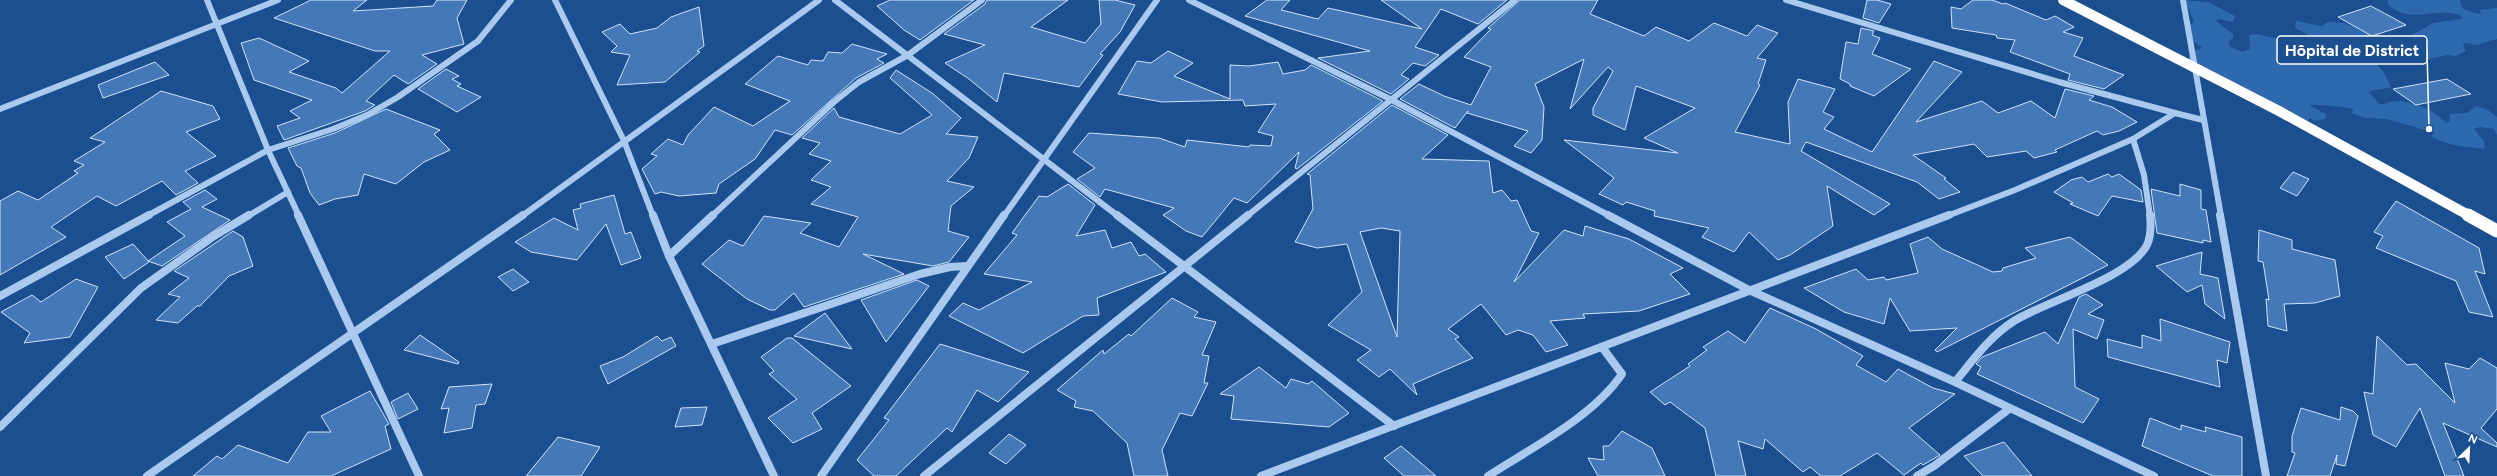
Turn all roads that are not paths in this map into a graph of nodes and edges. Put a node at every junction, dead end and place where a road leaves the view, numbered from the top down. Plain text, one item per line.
1 (207, 0) edge
2 (278, 0) edge
3 (511, 0) edge
4 (555, 0) edge
5 (820, 0) edge
6 (834, 0) edge
7 (982, 0) edge
8 (1157, 0) edge
9 (1190, 0) edge
10 (1515, 0) edge
11 (1786, 0) edge
12 (2063, 0) edge
13 (2183, 0) edge
14 (218, 24) junction
15 (908, 55) junction
16 (2197, 70) junction
17 (1390, 100) junction
18 (0, 109) edge
19 (2175, 113) junction
20 (2203, 120) junction
21 (2133, 139) junction
22 (624, 141) junction
23 (268, 150) junction
24 (1045, 160) junction
25 (288, 192) junction
26 (2497, 231) edge
27 (669, 256) junction
28 (967, 266) junction
29 (1185, 266) junction
30 (1749, 290) junction
31 (0, 296) edge
32 (353, 332) junction
33 (712, 344) junction
34 (1602, 347) junction
35 (1955, 382) junction
36 (2009, 409) junction
37 (1394, 426) junction
38 (0, 427) edge
39 (147, 476) edge
40 (419, 476) edge
41 (774, 476) edge
42 (821, 476) edge
43 (924, 476) edge
44 (1261, 476) edge
45 (1488, 476) edge
46 (1917, 476) edge
47 (2154, 476) edge
48 (2266, 476) edge

1 - 14 street
2 - 14 street
3 - 23 street
4 - 22 street
5 - 22 street
6 - 15 street
7 - 15 street
8 - 24 street
9 - 17 street
10 - 17 street
11 - 19 street
12 - 16 highway
13 - 16 street
14 - 18 street
14 - 23 street
15 - 24 street
15 - 27 street
16 - 20 street
16 - 26 highway
17 - 29 street
17 - 30 street
19 - 20 street
19 - 21 street
20 - 48 street
21 - 30 street
21 - 35 street
22 - 27 street
22 - 32 street
23 - 25 street
23 - 31 street
24 - 28 street
24 - 29 street
25 - 32 street
25 - 38 street
27 - 33 street
28 - 33 street
28 - 42 street
29 - 37 street
29 - 43 street
30 - 34 street
30 - 35 street
32 - 39 street
32 - 40 street
33 - 41 street
34 - 37 street
34 - 45 street
35 - 36 street
36 - 46 street
36 - 47 street
37 - 44 street

